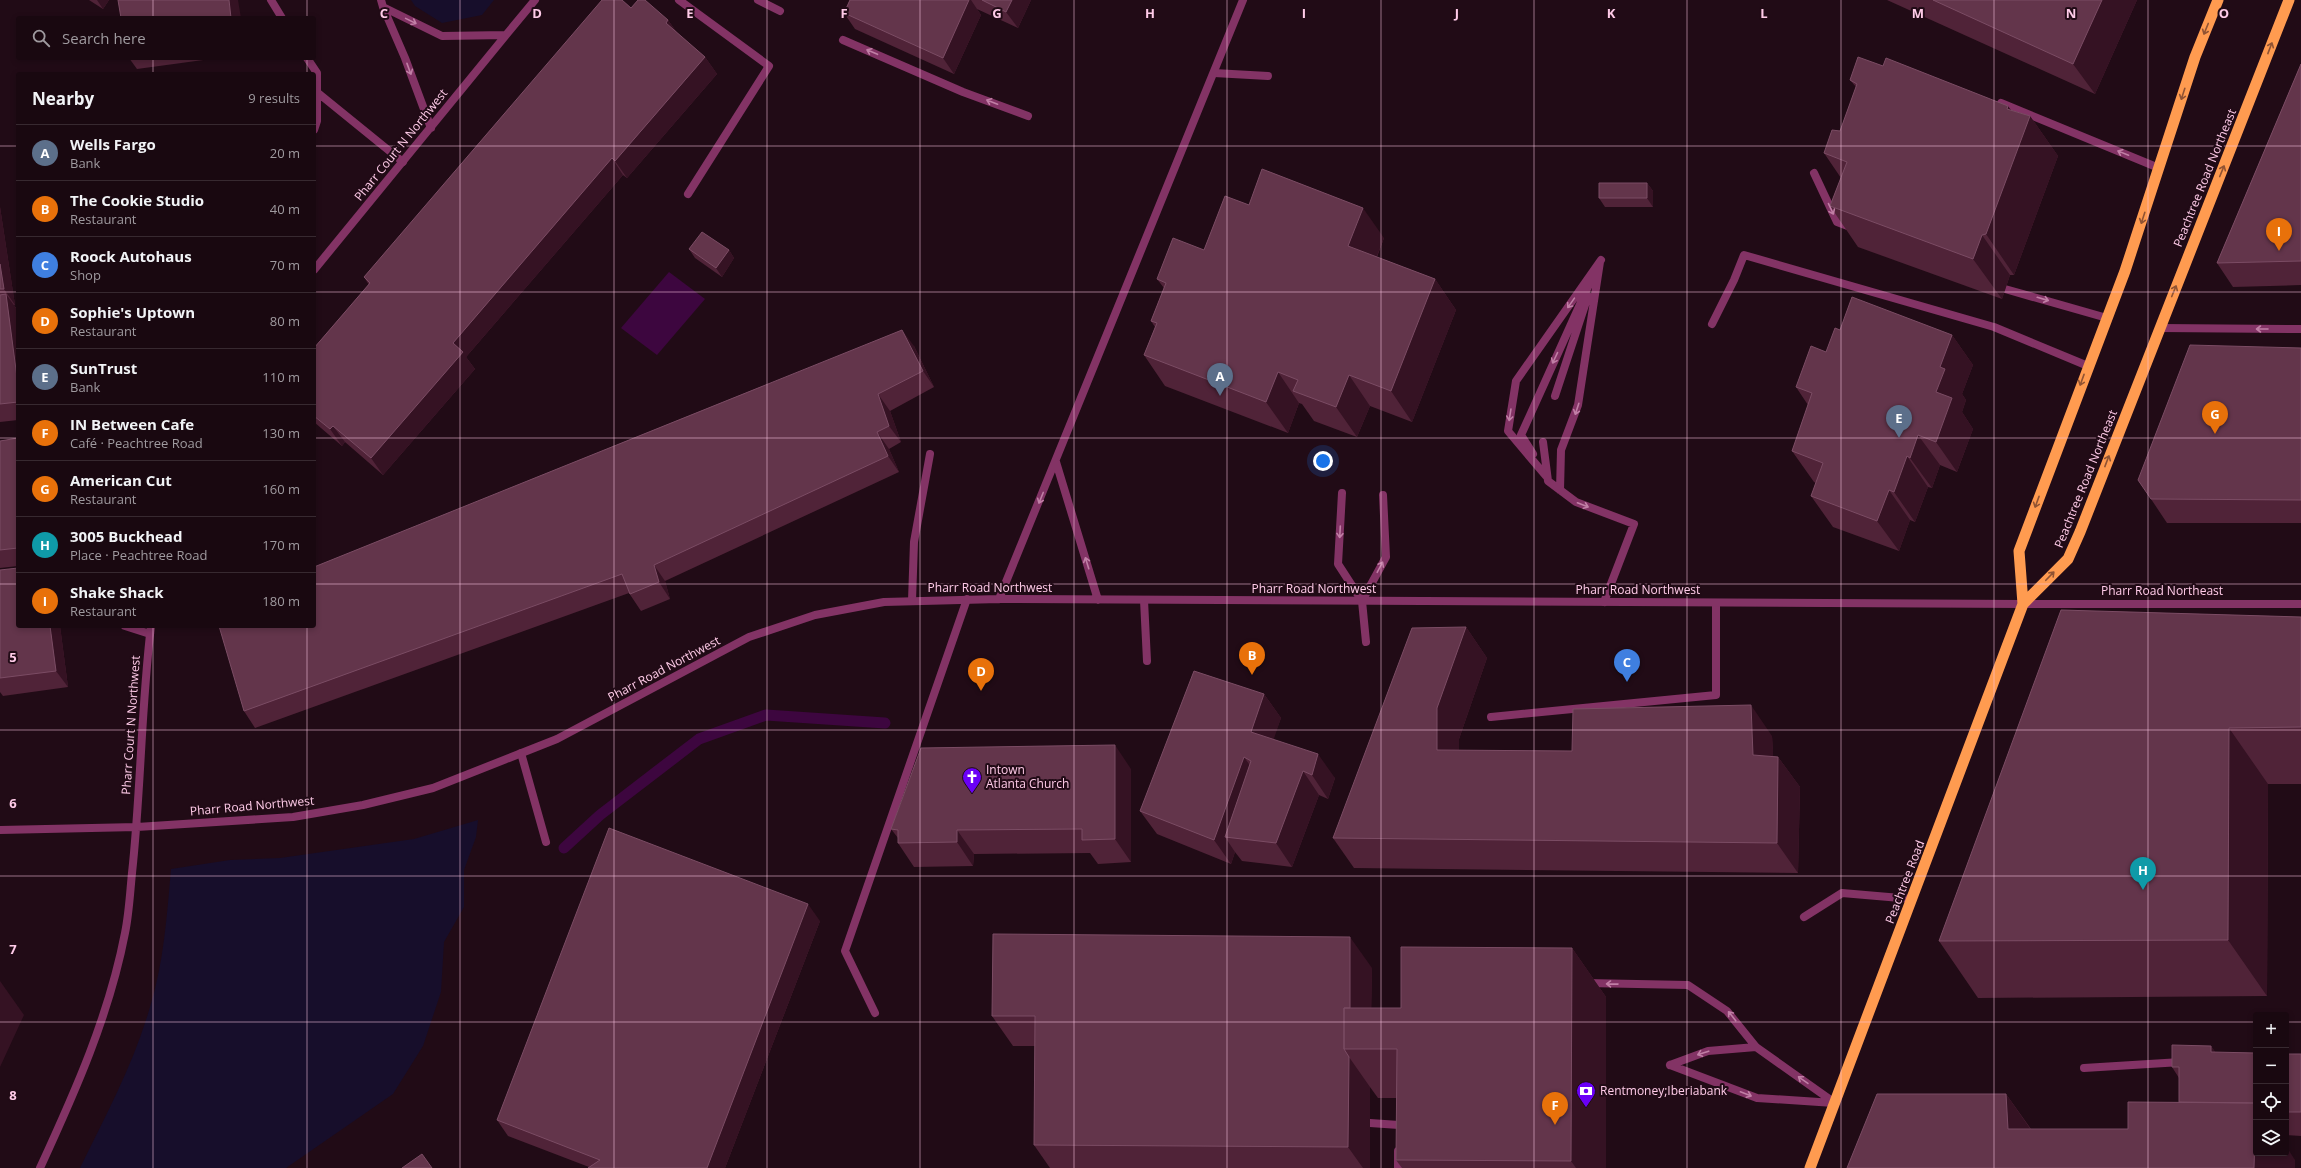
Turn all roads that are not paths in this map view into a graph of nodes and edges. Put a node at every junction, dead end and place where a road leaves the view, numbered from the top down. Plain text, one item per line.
1 (271, 0) edge
2 (535, 0) edge
3 (678, 0) edge
4 (758, 0) edge
5 (1243, 0) edge
6 (2218, 0) edge
7 (2289, 0) edge
8 (382, 4) edge
9 (780, 10) dead end
10 (281, 16) edge
11 (506, 36) junction
12 (843, 40) dead end
13 (308, 60) edge
14 (1214, 73) junction
15 (1268, 76) dead end
16 (318, 93) junction
17 (1994, 101) edge
18 (1028, 116) dead end
19 (316, 124) edge
20 (430, 128) junction
21 (403, 162) junction
22 (2159, 168) junction
23 (1814, 173) dead end
24 (688, 194) dead end
25 (1864, 233) edge
26 (1601, 260) junction
27 (316, 268) edge
28 (2005, 289) dead end
29 (2107, 318) junction
30 (1712, 324) dead end
31 (2160, 328) junction
32 (2301, 329) edge
33 (2088, 366) junction
34 (1555, 396) dead end
35 (1543, 442) dead end
36 (930, 454) dead end
37 (1056, 462) junction
38 (1547, 479) junction
39 (1560, 490) junction
40 (1342, 493) dead end
41 (1383, 495) dead end
42 (967, 599) junction
43 (999, 599) junction
44 (1098, 600) junction
45 (1144, 600) junction
46 (912, 601) junction
47 (1362, 601) junction
48 (1604, 602) junction
49 (1716, 603) junction
50 (2023, 604) junction
51 (2301, 604) edge
52 (138, 628) edge
53 (150, 630) edge
54 (1366, 642) dead end
55 (1147, 662) dead end
56 (1491, 717) dead end
57 (521, 753) junction
58 (137, 826) junction
59 (0, 830) edge
60 (546, 842) dead end
61 (1912, 899) junction
62 (1804, 917) dead end
63 (1577, 983) dead end
64 (875, 1013) dead end
65 (1756, 1047) junction
66 (2193, 1062) edge
67 (2084, 1068) dead end
68 (1835, 1103) junction
69 (1370, 1123) dead end
70 (40, 1168) edge
71 (1398, 1168) edge
72 (1810, 1168) edge

1 - 10 street
2 - 11 street, Pharr Court N Northwest
3 - 24 street
4 - 9 street
5 - 14 street
6 -> 22 highway
31 -> 7 highway, Peachtree Road Northeast
8 -> 11 street
8 -> 20 street
11 - 20 street, Pharr Court N Northwest
18 -> 12 street
13 - 16 street
14 - 15 street
14 - 37 street
16 - 19 street
16 - 21 street
22 -> 17 street
20 - 21 street, Pharr Court N Northwest
21 - 27 street, Pharr Court N Northwest
22 -> 29 highway
23 -> 25 street
26 - 34 street
26 -> 38 street
26 -> 38 street
26 -> 39 street
28 -> 29 street
29 - 33 highway
30 - 33 street
32 -> 31 street
50 -> 31 highway, Peachtree Road Northeast
33 -> 50 highway
35 - 38 street
36 - 46 street
37 -> 43 street
44 -> 37 street
38 - 39 street
39 -> 48 street
40 -> 47 street
47 -> 41 street
42 - 43 street, Pharr Road Northwest
42 - 46 street, Pharr Road Northwest
42 - 64 street
43 - 44 street, Pharr Road Northwest
44 - 45 street, Pharr Road Northwest
45 - 47 street, Pharr Road Northwest
45 - 55 street
46 - 57 street, Pharr Road Northwest
47 - 48 street, Pharr Road Northwest
47 - 54 street
48 - 49 street, Pharr Road Northwest
49 - 50 street, Pharr Road Northwest
49 - 56 street
50 - 51 street, Pharr Road Northeast
50 - 61 highway, Peachtree Road
52 - 53 street
53 - 58 street, Pharr Court N Northwest
57 - 58 street, Pharr Road Northwest
57 - 60 street
58 - 59 street, Pharr Road Northwest
58 - 70 street, Pharr Court N Northwest
61 - 62 street
61 - 68 highway, Peachtree Road
65 -> 63 street
68 -> 65 street
65 -> 68 street
66 - 67 street
68 - 72 highway, Peachtree Road
69 - 71 street

